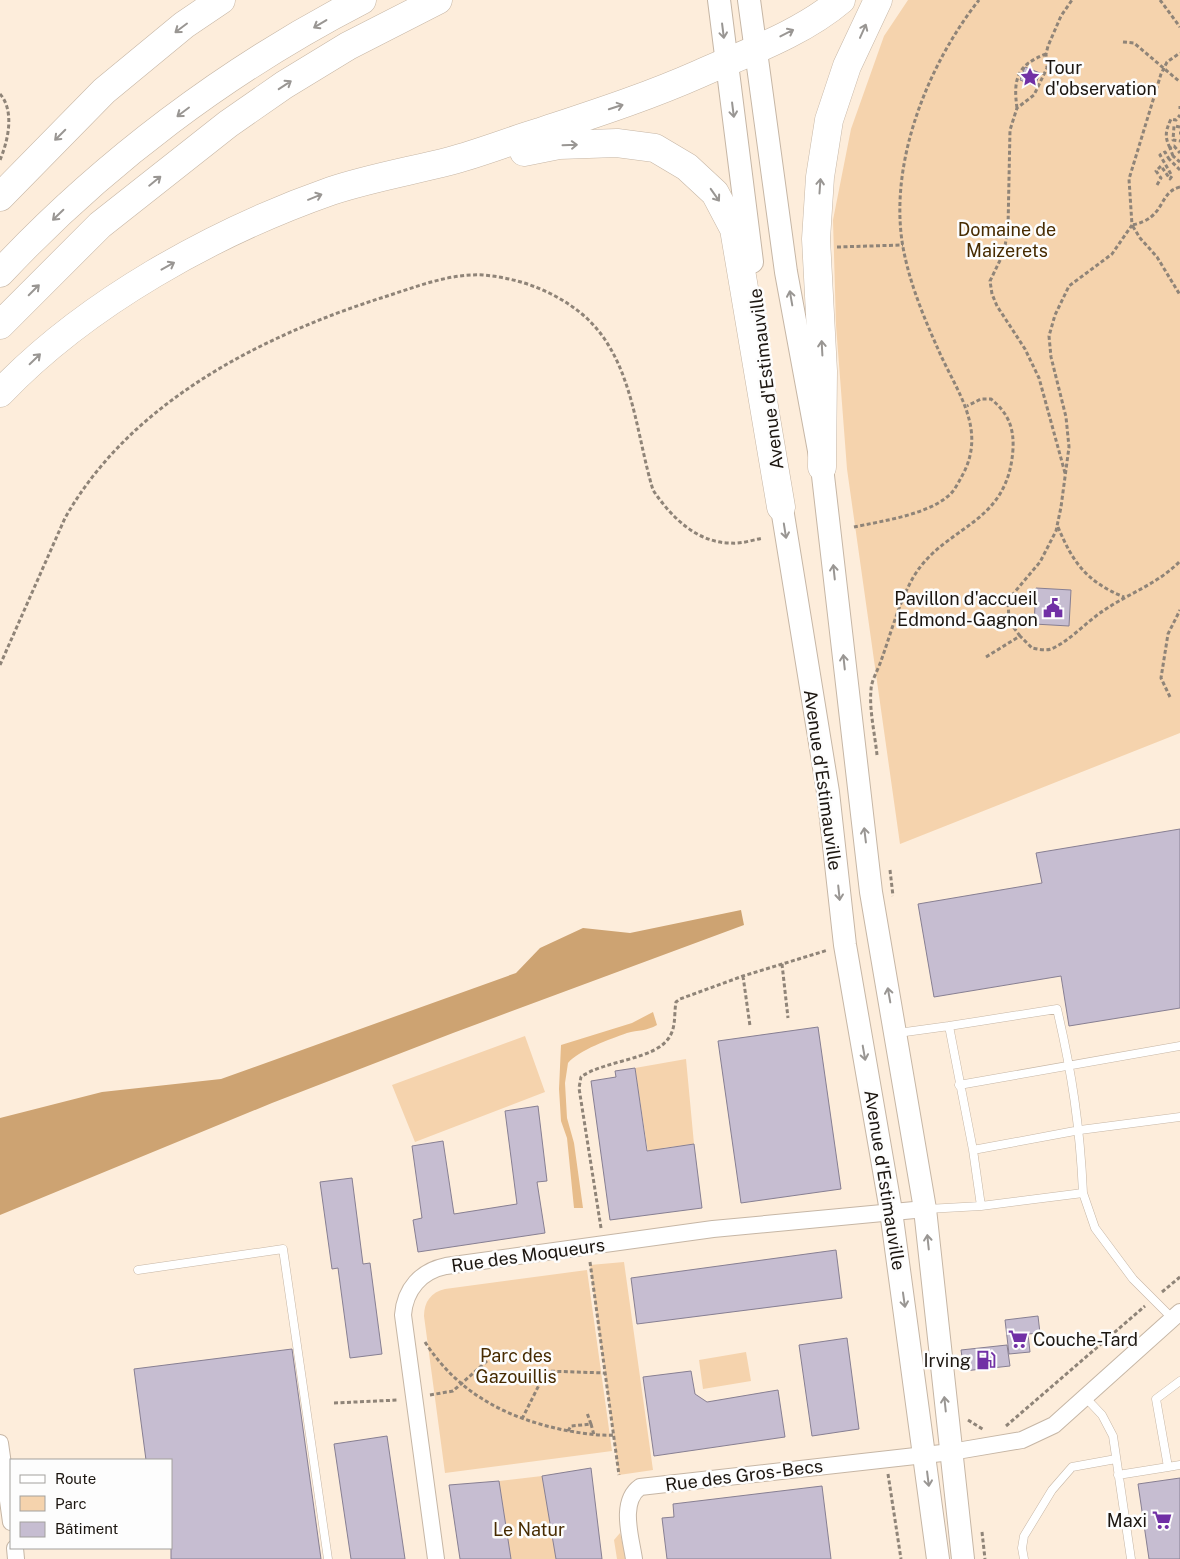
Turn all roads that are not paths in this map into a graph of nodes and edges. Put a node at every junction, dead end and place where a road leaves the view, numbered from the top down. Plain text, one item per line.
1 (221, 0) edge
2 (362, 0) edge
3 (438, 0) edge
4 (719, 0) edge
5 (749, 0) edge
6 (841, 0) edge
7 (878, 0) edge
8 (755, 50) junction
9 (727, 61) junction
10 (452, 160) junction
11 (0, 197) edge
12 (0, 273) edge
13 (0, 325) edge
14 (0, 393) edge
15 (822, 467) junction
16 (780, 507) junction
17 (949, 1026) junction
18 (895, 1034) junction
19 (1180, 1046) edge
20 (1070, 1064) junction
21 (959, 1085) junction
22 (1180, 1116) edge
23 (1080, 1130) junction
24 (973, 1150) junction
25 (1083, 1192) junction
26 (981, 1206) junction
27 (925, 1209) junction
28 (891, 1211) junction
29 (138, 1270) dead end
30 (1176, 1316) edge
31 (1180, 1381) edge
32 (1085, 1397) junction
33 (0, 1442) edge
34 (950, 1452) junction
35 (925, 1454) junction
36 (1116, 1458) junction
37 (1180, 1465) edge
38 (1168, 1467) junction
39 (1118, 1475) junction
40 (10, 1515) edge
41 (328, 1559) edge
42 (436, 1559) edge
43 (634, 1559) edge
44 (938, 1559) edge
45 (962, 1559) edge
46 (1024, 1559) edge
47 (1131, 1559) edge

1 -> 11 highway
2 -> 12 highway
13 -> 3 highway
4 -> 9 main road, Avenue d'Estimauville
5 - 8 main road, Avenue d'Estimauville
8 -> 6 highway
15 -> 7 highway
8 - 9 highway
15 -> 8 main road, Avenue d'Estimauville
10 -> 9 highway
9 -> 16 main road, Avenue d'Estimauville
14 -> 10 highway
10 -> 16 highway
18 -> 15 main road, Avenue d'Estimauville
16 -> 28 main road, Avenue d'Estimauville
17 - 18 lane
17 - 20 lane
17 - 21 lane
18 - 27 main road, Avenue d'Estimauville
19 - 20 lane
20 - 21 lane
20 - 23 lane
21 - 24 lane
22 - 23 lane
23 - 24 lane
23 - 25 lane
24 - 26 lane
25 - 26 lane
25 - 30 lane
26 - 27 lane
27 - 28 street, Rue des Moqueurs
34 -> 27 main road, Avenue d'Estimauville
28 -> 35 main road, Avenue d'Estimauville
28 - 42 street, Rue des Moqueurs
29 - 41 lane
30 - 32 street, Rue des Gros-Becs
31 - 38 lane
32 - 34 street, Rue des Gros-Becs
32 - 36 lane
33 - 40 street
34 - 35 street, Rue des Gros-Becs
34 - 45 main road, Avenue d'Estimauville
35 - 43 street, Rue des Gros-Becs
35 -> 44 main road, Avenue d'Estimauville
36 - 39 lane
36 - 46 lane
37 - 38 lane
38 - 39 lane
39 - 47 lane

